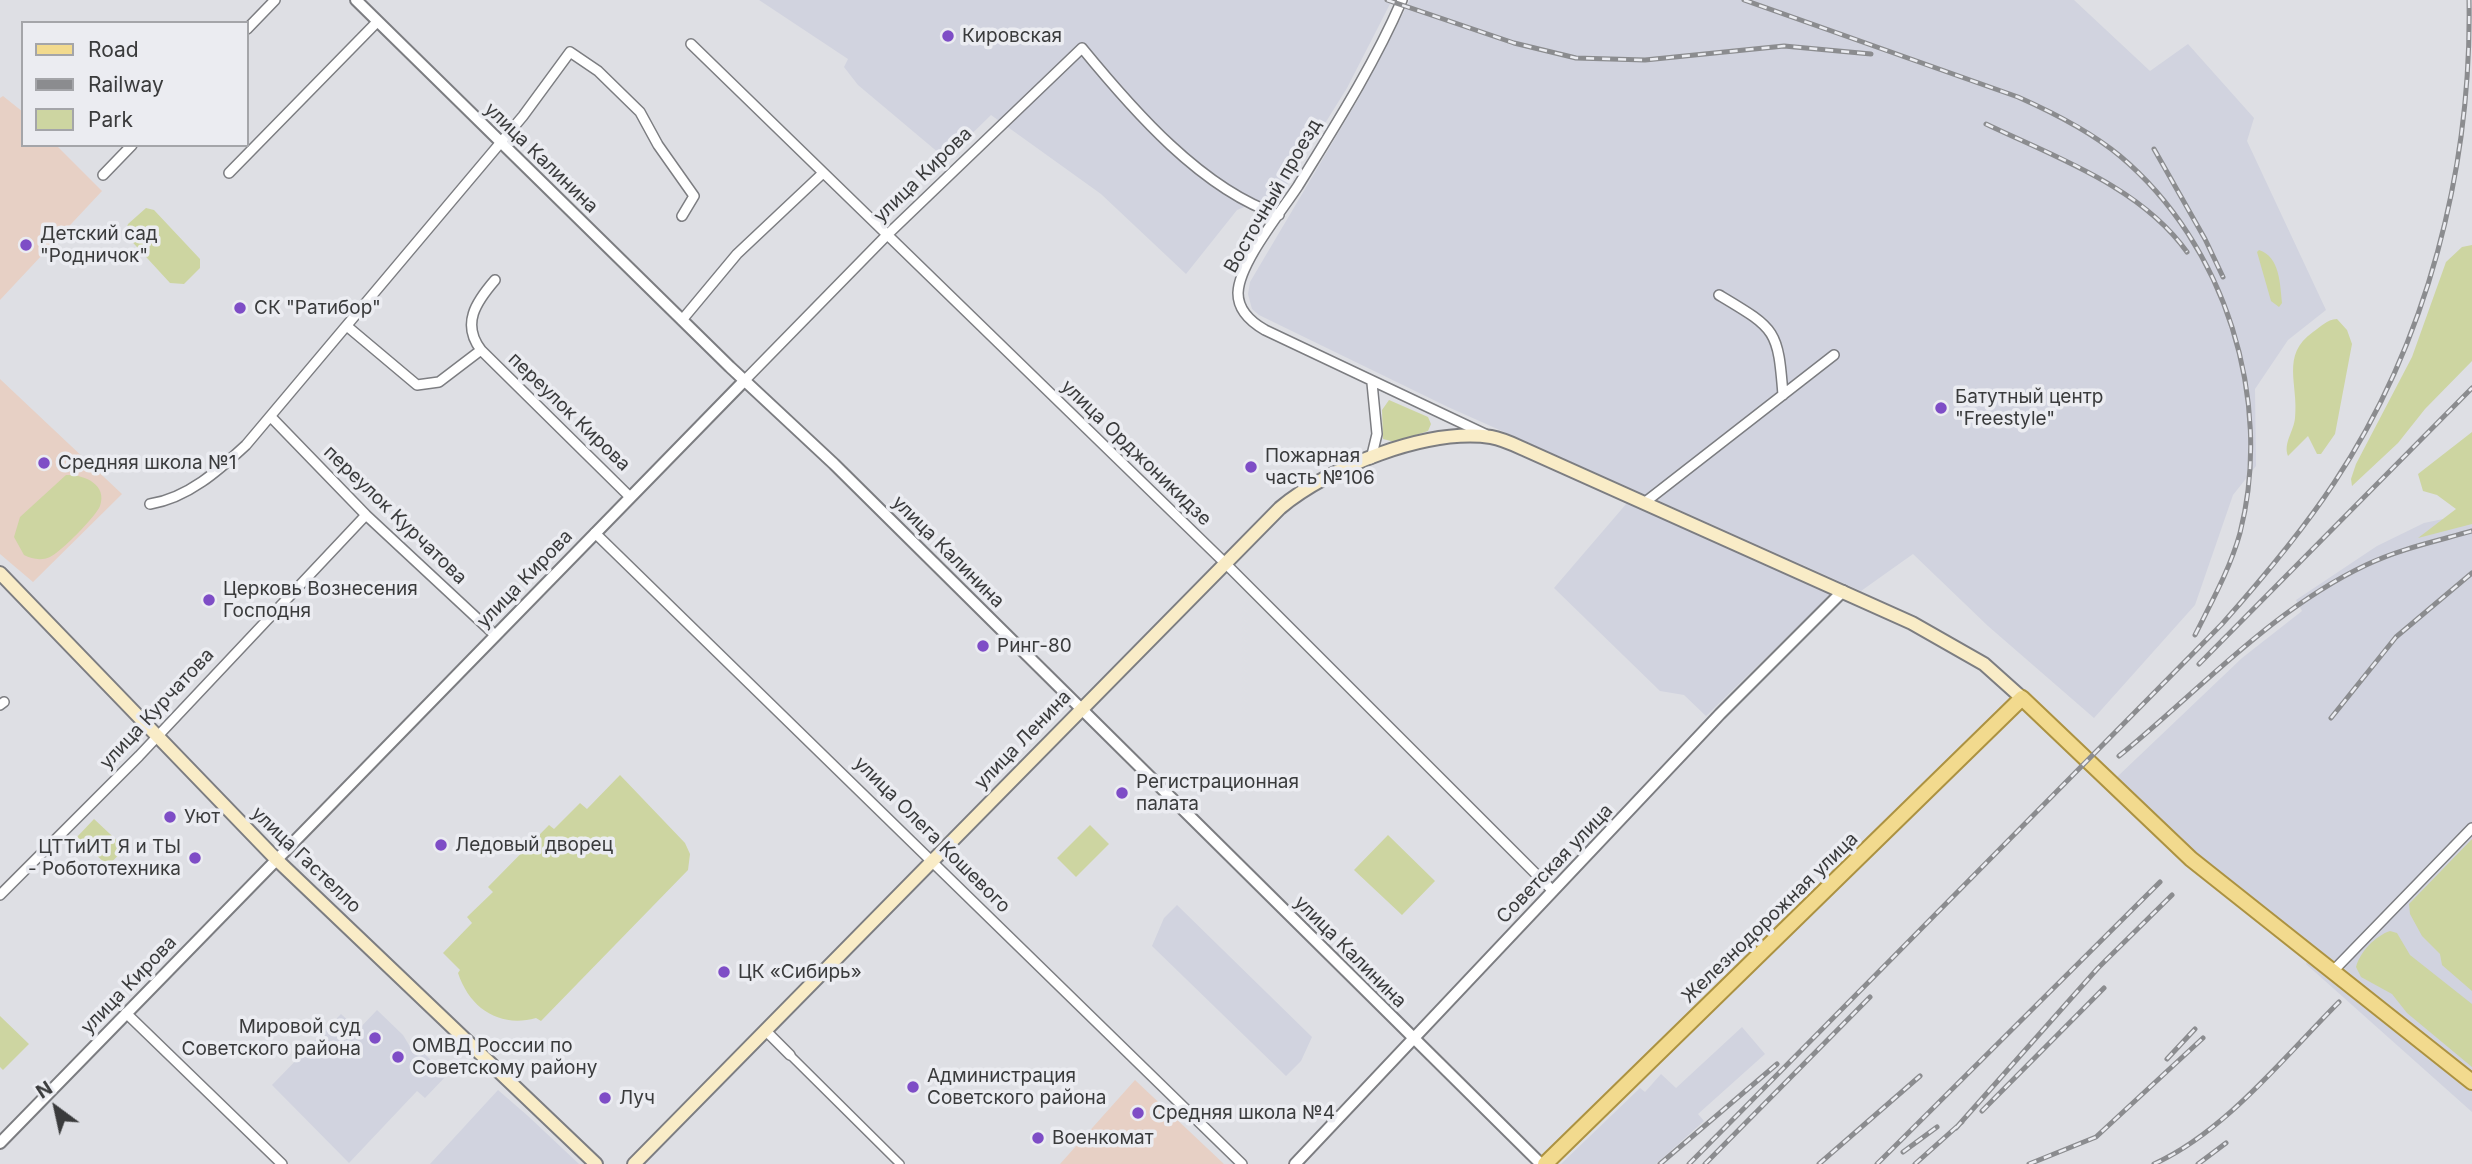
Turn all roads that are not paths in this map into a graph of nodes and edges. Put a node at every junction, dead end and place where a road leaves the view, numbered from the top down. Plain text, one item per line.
1 (275, 0) edge
2 (356, 0) edge
3 (1402, 0) edge
4 (377, 22) junction
5 (248, 28) edge
6 (691, 44) dead end
7 (500, 143) junction
8 (130, 147) edge
9 (229, 173) dead end
10 (823, 173) junction
11 (103, 175) dead end
12 (1279, 215) junction
13 (682, 216) dead end
14 (886, 236) junction
15 (495, 280) dead end
16 (1719, 295) dead end
17 (682, 320) junction
18 (348, 327) junction
19 (481, 350) junction
20 (1834, 355) dead end
21 (745, 380) junction
22 (1372, 383) junction
23 (1783, 396) junction
24 (272, 418) junction
25 (1493, 437) junction
26 (1371, 458) junction
27 (630, 497) junction
28 (1644, 503) junction
29 (150, 504) dead end
30 (366, 515) junction
31 (595, 533) junction
32 (1225, 563) junction
33 (0, 573) edge
34 (1843, 591) junction
35 (495, 635) junction
36 (2022, 698) junction
37 (1081, 709) junction
38 (156, 737) junction
39 (2472, 828) edge
40 (276, 859) junction
41 (933, 861) junction
42 (1553, 891) junction
43 (0, 895) edge
44 (2334, 970) junction
45 (126, 1013) junction
46 (766, 1031) junction
47 (1414, 1040) junction
48 (790, 1055) joint
49 (2472, 1082) edge
50 (0, 1143) edge
51 (282, 1164) edge
52 (596, 1164) edge
53 (634, 1164) edge
54 (900, 1164) edge
55 (1242, 1164) edge
56 (1295, 1164) edge
57 (1543, 1164) edge

1 - 5 street
2 - 4 street, улица Калинина
3 - 12 street, Восточный проезд
4 - 7 street, улица Калинина
4 - 9 street
6 - 10 street, улица Орджоникидзе
7 - 13 street
7 - 17 street, улица Калинина
7 - 18 street
8 - 11 street
10 - 14 street, улица Орджоникидзе
10 - 17 street
12 - 14 street, улица Кирова
12 - 22 street, Восточный проезд
14 - 21 street, улица Кирова
14 - 32 street, улица Орджоникидзе
15 - 19 street
16 - 23 street
17 - 21 street, улица Калинина
18 - 19 street, переулок Кирова
18 - 24 street
19 - 27 street, переулок Кирова
20 - 23 street
21 - 27 street, улица Кирова
21 - 37 street, улица Калинина
22 - 25 street, Восточный проезд
22 - 26 street
23 - 28 street
24 - 29 street
24 - 30 street, переулок Курчатова
25 - 26 main road, улица Ленина
25 - 28 main road
26 - 32 main road, улица Ленина
27 - 31 street, улица Кирова
28 - 34 main road
30 - 35 street, переулок Курчатова
30 - 38 street, улица Курчатова
31 - 35 street, улица Кирова
31 - 41 street, улица Олега Кошевого
32 - 37 main road, улица Ленина
32 - 42 street, улица Орджоникидзе
33 - 38 main road, улица Гастелло
34 - 36 main road
34 - 42 street, Советская улица
35 - 40 street, улица Кирова
36 - 44 main road
36 - 57 main road, Железнодорожная улица
37 - 41 main road, улица Ленина
37 - 47 street, улица Калинина
38 - 40 main road, улица Гастелло
38 - 43 street, улица Курчатова
39 - 44 street
40 - 45 street, улица Кирова
40 - 52 main road, улица Гастелло
41 - 46 main road, улица Ленина
41 - 55 street, улица Олега Кошевого
42 - 47 street, Советская улица
44 - 49 main road
45 - 50 street, улица Кирова
45 - 51 street
46 - 48 street
46 - 53 main road, улица Ленина
47 - 56 street, Советская улица
47 - 57 street, улица Калинина
48 - 54 street

